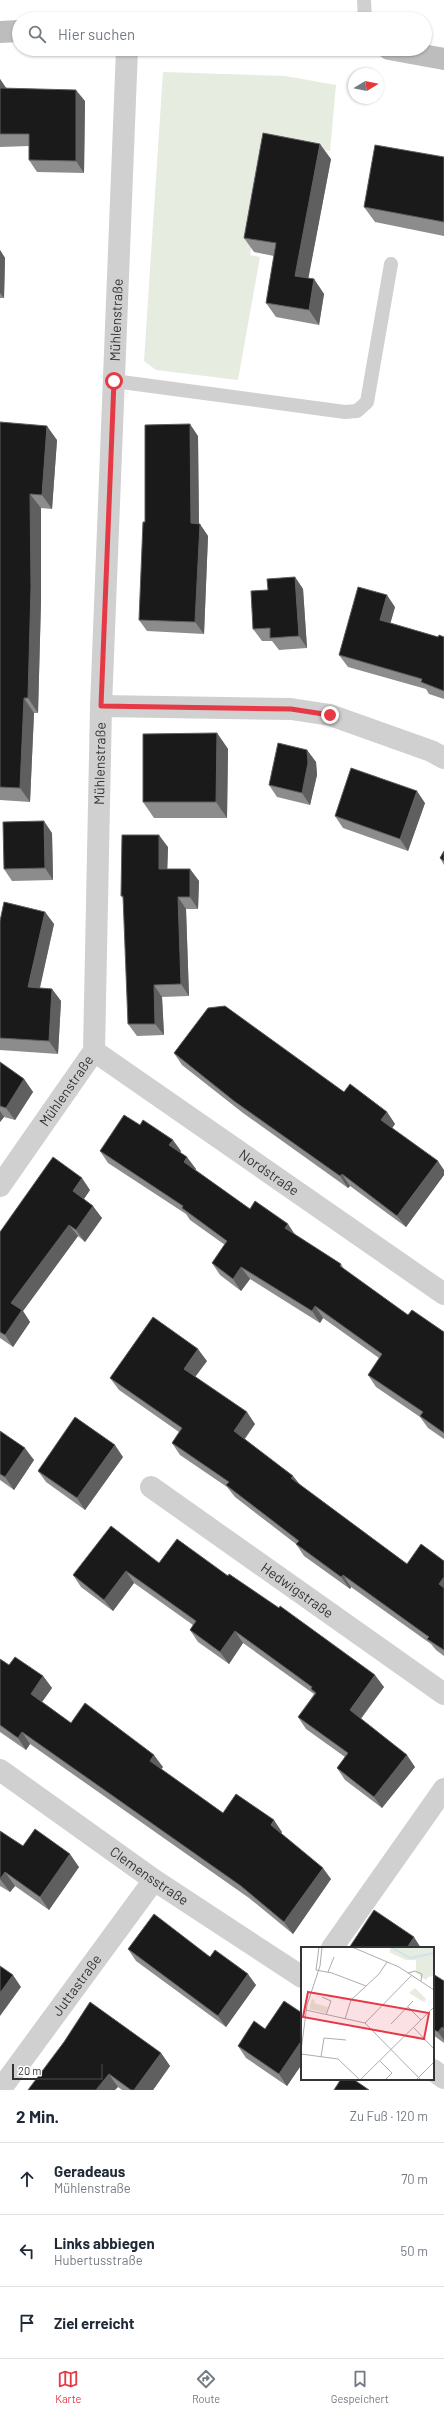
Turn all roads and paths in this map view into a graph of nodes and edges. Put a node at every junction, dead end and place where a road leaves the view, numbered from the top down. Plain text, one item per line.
1 (364, 0) edge
2 (365, 12) edge
3 (12, 31) edge
4 (0, 32) edge
5 (127, 56) edge
6 (428, 56) edge
7 (444, 59) edge
8 (391, 264) dead end
9 (114, 381) junction
10 (101, 706) junction
11 (444, 758) edge
12 (94, 1051) junction
13 (0, 1186) edge
14 (444, 1294) edge
15 (151, 1487) dead end
16 (444, 1694) edge
17 (0, 1770) edge
18 (444, 1789) edge
19 (154, 1880) junction
20 (333, 1947) edge
21 (301, 1976) edge
22 (434, 2071) edge
23 (444, 2078) edge
24 (0, 2090) edge

1 - 2 lane
3 - 4 street
5 - 9 street, Mühlenstraße
6 - 7 street
8 - 9 lane
9 - 10 street, Mühlenstraße
10 - 11 street
10 - 12 street, Mühlenstraße
12 - 13 street, Mühlenstraße
12 - 14 street, Nordstraße
15 - 16 street, Hedwigstraße
17 - 19 street, Clemensstraße
18 - 20 street
19 - 21 street, Clemensstraße
19 - 24 street, Juttastraße
22 - 23 street

